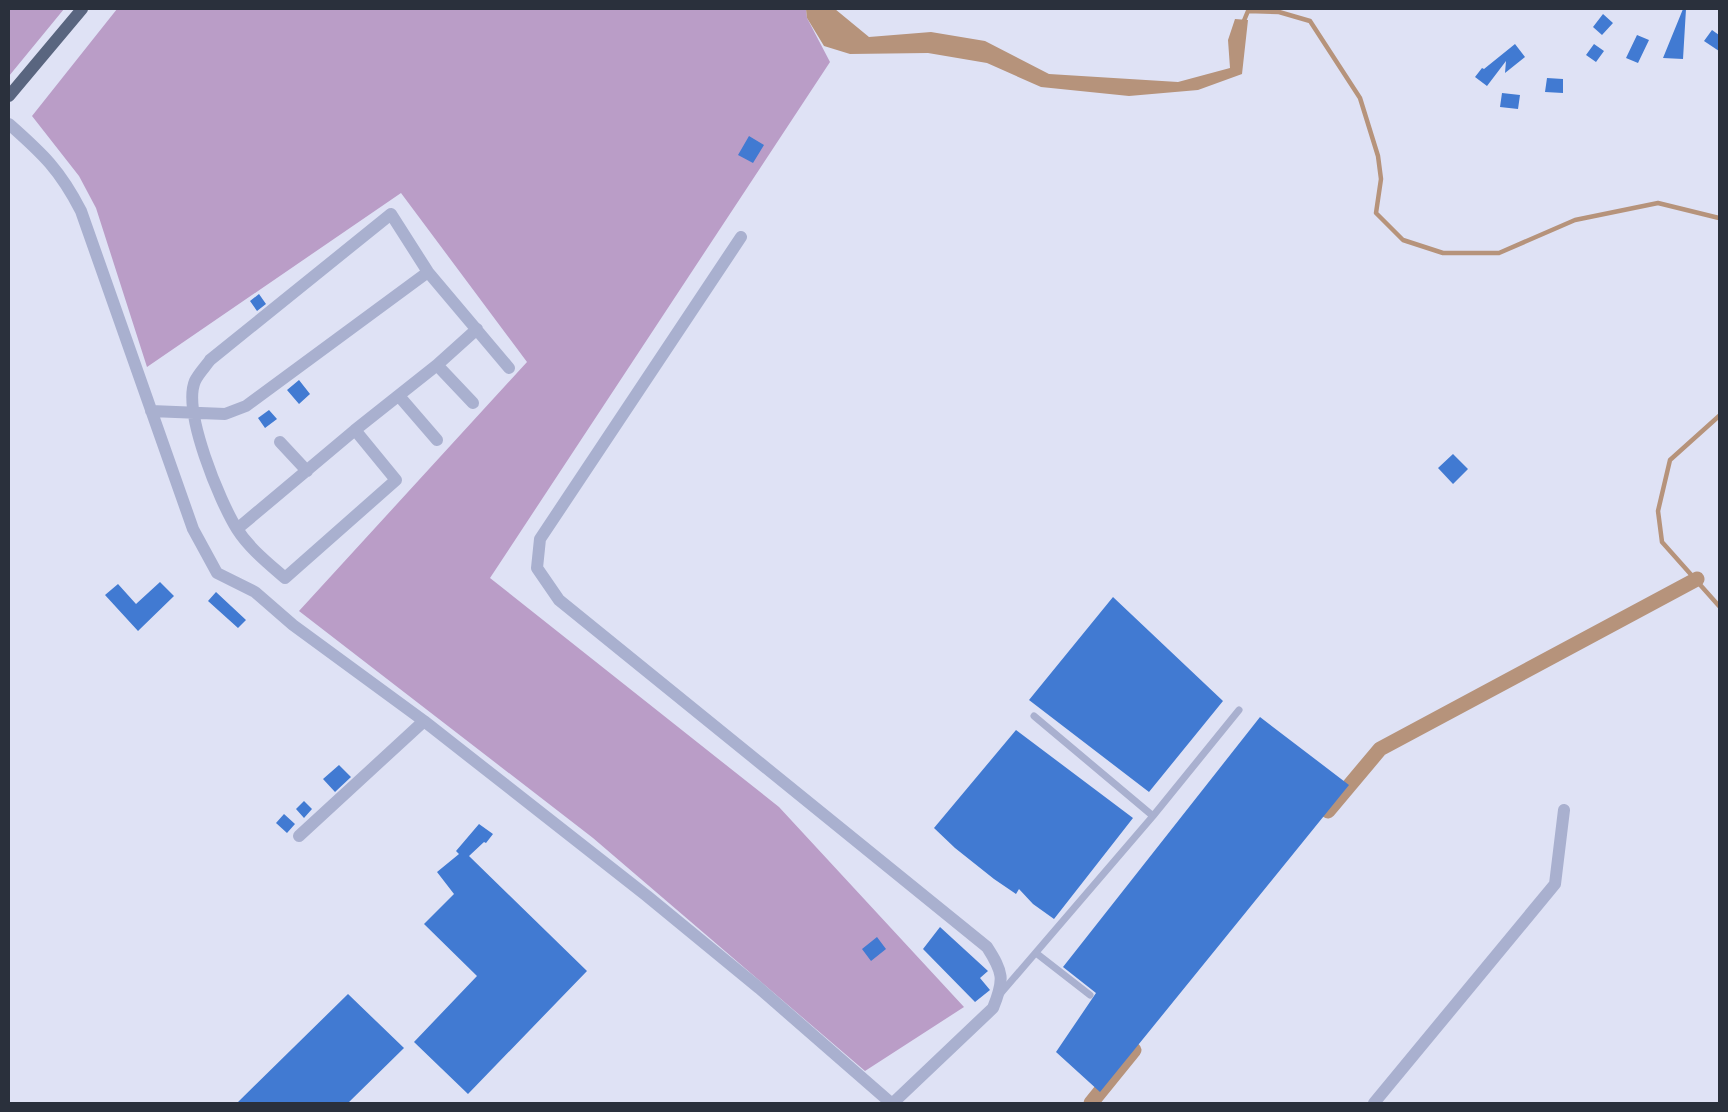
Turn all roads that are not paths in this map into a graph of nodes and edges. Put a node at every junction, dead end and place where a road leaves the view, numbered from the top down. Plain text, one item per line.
1 (82, 9) edge
2 (9, 96) edge
3 (9, 124) edge
4 (741, 237) dead end
5 (428, 272) junction
6 (477, 329) junction
7 (437, 365) junction
8 (509, 368) dead end
9 (399, 396) junction
10 (473, 403) dead end
11 (151, 411) junction
12 (192, 411) junction
13 (355, 430) junction
14 (437, 440) dead end
15 (280, 442) dead end
16 (307, 471) junction
17 (237, 529) junction
18 (1239, 710) dead end
19 (1034, 716) dead end
20 (424, 721) junction
21 (1564, 810) dead end
22 (1153, 816) junction
23 (298, 836) dead end
24 (1036, 953) junction
25 (1090, 995) dead end
26 (998, 997) junction
27 (892, 1103) edge
28 (1374, 1103) edge

1 - 2 main road
3 - 11 street
4 - 26 street
5 - 6 street
5 - 12 street
5 - 12 street
6 - 7 street
6 - 8 street
7 - 9 street
7 - 10 street
9 - 13 street
9 - 14 street
11 - 12 street
11 - 20 street
12 - 17 street
13 - 16 street
13 - 17 street
15 - 16 street
16 - 17 street
18 - 22 lane
19 - 22 lane
20 - 23 street
20 - 27 street
21 - 28 street
22 - 24 lane
24 - 25 lane
24 - 26 lane
26 - 27 street

